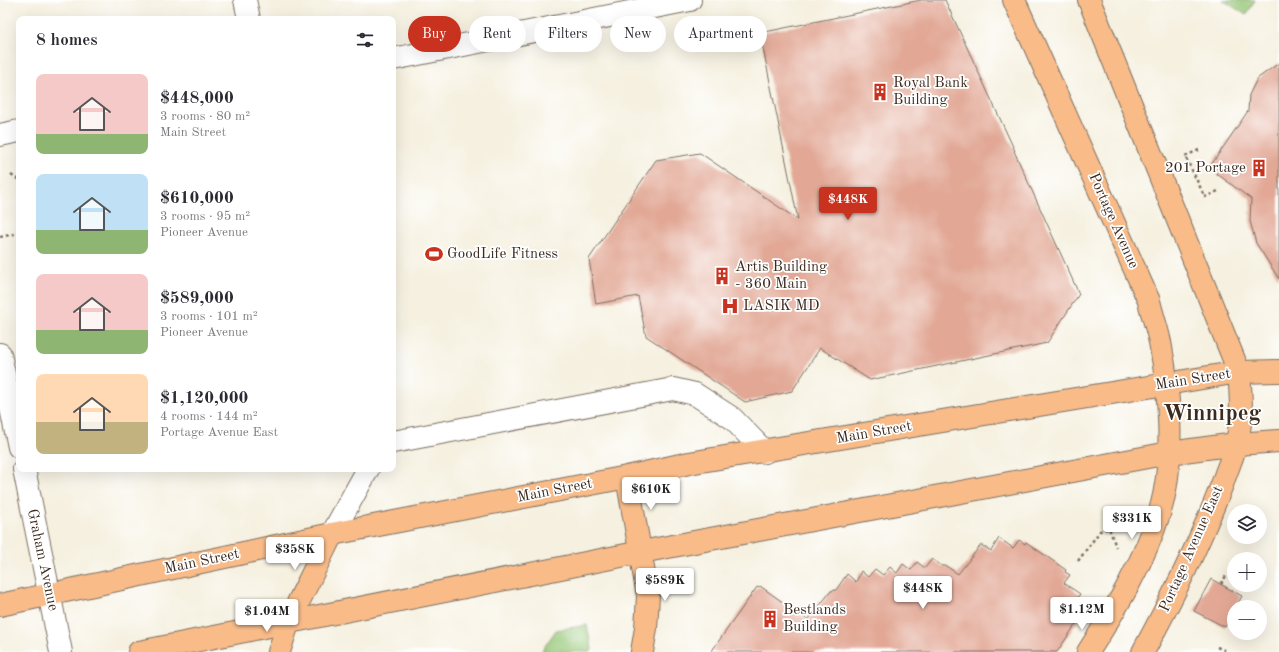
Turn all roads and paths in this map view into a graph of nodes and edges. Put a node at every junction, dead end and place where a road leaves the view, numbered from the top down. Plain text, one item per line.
1 (245, 0) edge
2 (690, 0) edge
3 (1014, 0) edge
4 (1089, 0) edge
5 (248, 16) edge
6 (396, 58) edge
7 (16, 132) edge
8 (0, 135) edge
9 (1199, 150) dead end
10 (11, 175) dead end
11 (16, 178) edge
12 (1218, 191) dead end
13 (16, 233) edge
14 (0, 236) edge
15 (1, 367) edge
16 (1279, 371) edge
17 (1239, 372) junction
18 (1166, 384) junction
19 (16, 434) edge
20 (396, 441) edge
21 (1279, 441) edge
22 (1236, 444) junction
23 (764, 452) junction
24 (1169, 453) junction
25 (25, 472) edge
26 (366, 472) edge
27 (628, 477) junction
28 (332, 534) junction
29 (1116, 548) dead end
30 (641, 552) junction
31 (1078, 561) dead end
32 (1226, 576) dead end
33 (1221, 584) dead end
34 (49, 595) junction
35 (0, 605) edge
36 (288, 622) junction
37 (1217, 647) dead end
38 (61, 652) edge
39 (139, 652) edge
40 (279, 652) edge
41 (642, 652) edge
42 (1088, 652) edge
43 (1144, 652) edge
44 (1228, 652) edge

1 - 5 street
2 - 6 street
3 - 18 main road, Portage Avenue
4 - 17 main road
7 - 8 street
9 - 12 path
10 - 11 path
13 - 14 path
15 - 19 street
16 - 17 main road, Main Street
17 - 18 main road, Main Street
17 - 22 main road
18 - 23 main road, Main Street
18 - 24 main road, Portage Avenue
20 - 23 street
21 - 22 main road
22 - 24 main road
22 - 43 main road, Portage Avenue East
23 - 27 main road, Main Street
24 - 30 main road
24 - 42 main road
25 - 34 street, Graham Avenue
26 - 28 street
27 - 28 main road, Main Street
27 - 30 main road
28 - 34 main road, Main Street
28 - 36 main road
29 - 31 path
30 - 36 main road
30 - 41 main road
32 - 33 path
34 - 35 main road, Main Street
34 - 38 street, Graham Avenue
36 - 39 main road
36 - 40 main road
37 - 44 path

